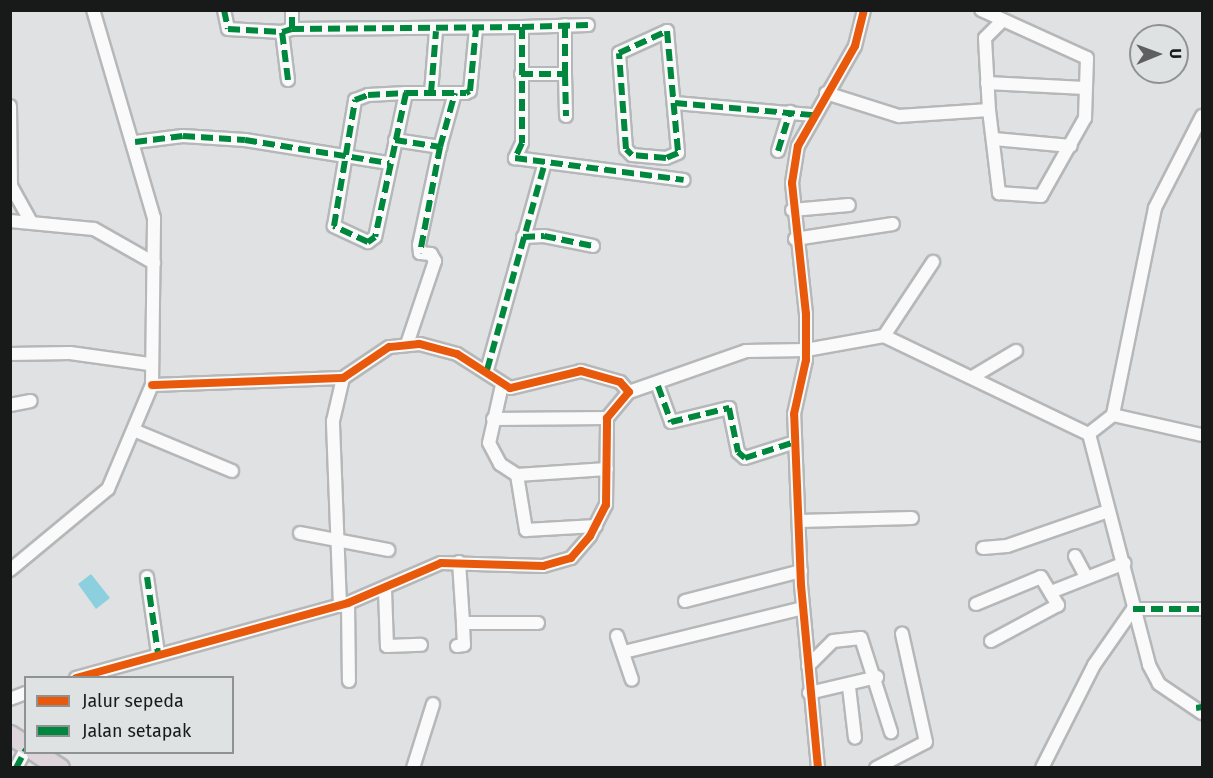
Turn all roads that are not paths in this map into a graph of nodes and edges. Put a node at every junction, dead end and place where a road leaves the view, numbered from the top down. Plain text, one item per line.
1 (93, 10) edge
2 (224, 10) edge
3 (292, 10) edge
4 (864, 10) edge
5 (981, 10) edge
6 (1001, 22) junction
7 (588, 25) dead end
8 (565, 26) junction
9 (522, 27) junction
10 (476, 29) junction
11 (287, 31) junction
12 (436, 31) junction
13 (521, 74) junction
14 (565, 74) junction
15 (288, 80) dead end
16 (987, 83) junction
17 (1085, 88) junction
18 (406, 93) junction
19 (431, 93) junction
20 (455, 93) junction
21 (826, 93) junction
22 (675, 103) junction
23 (10, 106) edge
24 (989, 110) junction
25 (790, 112) junction
26 (566, 116) dead end
27 (813, 116) junction
28 (1203, 116) edge
29 (12, 138) edge
30 (994, 139) junction
31 (395, 140) junction
32 (135, 142) junction
33 (1071, 146) junction
34 (440, 147) junction
35 (778, 151) dead end
36 (627, 153) junction
37 (345, 155) junction
38 (545, 162) junction
39 (389, 163) junction
40 (622, 168) junction
41 (684, 180) dead end
42 (849, 205) dead end
43 (792, 210) junction
44 (10, 221) edge
45 (31, 222) junction
46 (893, 224) dead end
47 (523, 237) junction
48 (795, 239) junction
49 (593, 246) dead end
50 (933, 262) dead end
51 (154, 263) junction
52 (884, 336) junction
53 (407, 344) junction
54 (806, 350) junction
55 (1016, 351) dead end
56 (10, 354) edge
57 (149, 364) junction
58 (487, 370) junction
59 (974, 376) junction
60 (343, 378) junction
61 (152, 385) junction
62 (502, 385) junction
63 (658, 386) junction
64 (629, 392) junction
65 (31, 401) dead end
66 (10, 405) edge
67 (1113, 415) junction
68 (607, 418) junction
69 (493, 419) junction
70 (136, 432) junction
71 (1089, 434) junction
72 (1203, 435) edge
73 (795, 442) junction
74 (607, 469) junction
75 (232, 471) dead end
76 (517, 475) junction
77 (1108, 511) junction
78 (912, 518) dead end
79 (799, 520) junction
80 (596, 526) junction
81 (300, 533) dead end
82 (339, 542) junction
83 (983, 548) dead end
84 (388, 550) dead end
85 (1075, 556) dead end
86 (459, 562) junction
87 (1125, 563) junction
88 (10, 570) edge
89 (801, 571) junction
90 (147, 577) dead end
91 (1086, 577) junction
92 (385, 590) junction
93 (1052, 592) junction
94 (685, 601) dead end
95 (344, 604) junction
96 (976, 604) dead end
97 (803, 608) junction
98 (1133, 609) junction
99 (1203, 609) edge
100 (463, 623) junction
101 (538, 623) dead end
102 (902, 634) dead end
103 (617, 636) dead end
104 (991, 642) dead end
105 (421, 645) dead end
106 (457, 646) dead end
107 (624, 652) junction
108 (158, 653) junction
109 (808, 666) junction
110 (83, 676) edge
111 (877, 677) junction
112 (632, 680) dead end
113 (349, 681) dead end
114 (849, 687) junction
115 (809, 693) junction
116 (433, 704) dead end
117 (1200, 709) edge
118 (891, 732) dead end
119 (10, 735) edge
120 (855, 738) dead end
121 (24, 746) edge
122 (24, 751) edge
123 (37, 754) edge
124 (16, 768) edge
125 (60, 768) edge
126 (413, 768) edge
127 (818, 768) edge
128 (876, 768) edge
129 (1042, 768) edge

1 - 32 street
2 - 11 street
3 - 11 street
4 - 21 street
5 - 6 street
6 - 16 street
6 - 17 street
7 - 8 street
8 - 9 street
8 - 14 street
9 - 10 street
9 - 13 street
10 - 12 street
10 - 20 street
11 - 12 street
11 - 15 street
12 - 19 street
13 - 14 street
13 - 38 street
14 - 26 street
16 - 17 street
16 - 24 street
17 - 33 street
18 - 19 street
18 - 31 street
18 - 37 street
19 - 20 street
20 - 34 street
21 - 24 street
21 - 27 street
22 - 25 street
22 - 36 street
22 - 36 street
23 - 29 street
24 - 30 street
25 - 27 street
25 - 35 street
27 - 43 street
28 - 67 street
29 - 45 street
30 - 33 street
30 - 33 street
31 - 34 street
31 - 39 street
32 - 37 street
32 - 51 street
34 - 53 street
36 - 40 street
37 - 39 street
37 - 39 street
38 - 40 street
38 - 47 street
40 - 41 street
42 - 43 street
43 - 48 street
44 - 45 street
45 - 51 street
46 - 48 street
47 - 49 street
47 - 58 street
48 - 54 street
50 - 52 street
51 - 57 street
52 - 54 street
52 - 59 street
53 - 58 street
53 - 60 street
54 - 63 street
54 - 73 street
55 - 59 street
56 - 57 street
57 - 61 street
58 - 62 street
59 - 71 street
60 - 61 street
60 - 82 street
61 - 70 street
62 - 64 street
62 - 69 street
63 - 64 street
63 - 73 street
64 - 68 street
65 - 66 street
67 - 71 street
67 - 72 street
68 - 69 street
68 - 74 street
69 - 76 street
70 - 75 street
70 - 88 street
71 - 77 street
73 - 79 street
74 - 76 street
74 - 80 street
76 - 80 street
77 - 83 street
77 - 87 street
78 - 79 street
79 - 89 street
80 - 86 street
81 - 82 street
82 - 84 street
82 - 95 street
85 - 91 street
86 - 92 street
86 - 100 street
87 - 91 street
87 - 98 street
89 - 94 street
89 - 97 street
90 - 108 street
91 - 93 street
92 - 95 street
92 - 105 street
93 - 96 street
93 - 104 street
95 - 108 street
95 - 113 street
97 - 107 street
97 - 109 street
98 - 99 street
98 - 117 street
98 - 129 street
100 - 101 street
100 - 106 street
102 - 128 street
103 - 107 street
107 - 112 street
108 - 110 street
109 - 111 street
109 - 115 street
111 - 114 street
111 - 118 street
114 - 115 street
114 - 120 street
115 - 127 street
116 - 126 street
119 - 121 highway
122 - 124 street
123 - 125 highway

